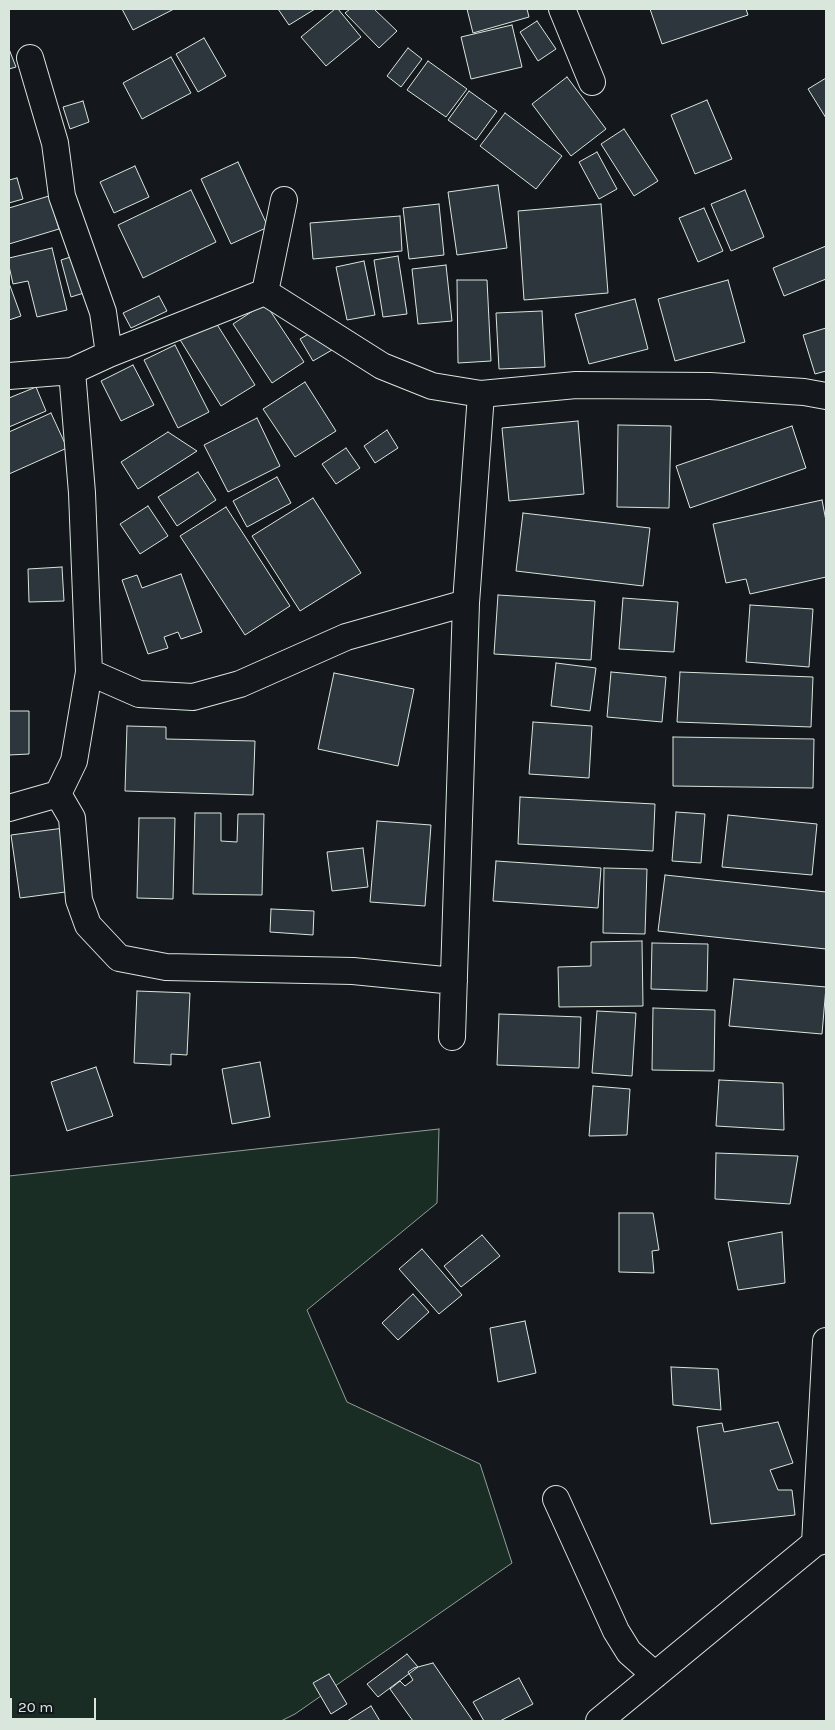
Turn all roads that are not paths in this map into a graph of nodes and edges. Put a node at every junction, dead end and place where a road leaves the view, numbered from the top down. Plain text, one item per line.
1 (562, 9) edge
2 (30, 58) dead end
3 (592, 82) dead end
4 (284, 200) dead end
5 (265, 292) junction
6 (109, 354) junction
7 (72, 371) junction
8 (9, 376) edge
9 (481, 394) junction
10 (826, 396) edge
11 (466, 603) junction
12 (89, 672) junction
13 (58, 794) junction
14 (9, 808) edge
15 (454, 981) junction
16 (452, 1037) dead end
17 (826, 1340) edge
18 (556, 1499) dead end
19 (821, 1541) edge
20 (655, 1675) junction
21 (599, 1721) edge

1 - 3 street
2 - 6 street
4 - 5 street
5 - 6 street
5 - 9 street
6 - 7 street
7 - 8 street
7 - 12 street
9 - 10 street
9 - 11 street
11 - 12 street
11 - 15 street
12 - 13 street
13 - 14 street
13 - 15 street
15 - 16 street
17 - 19 street
18 - 20 street
19 - 20 street
20 - 21 street

